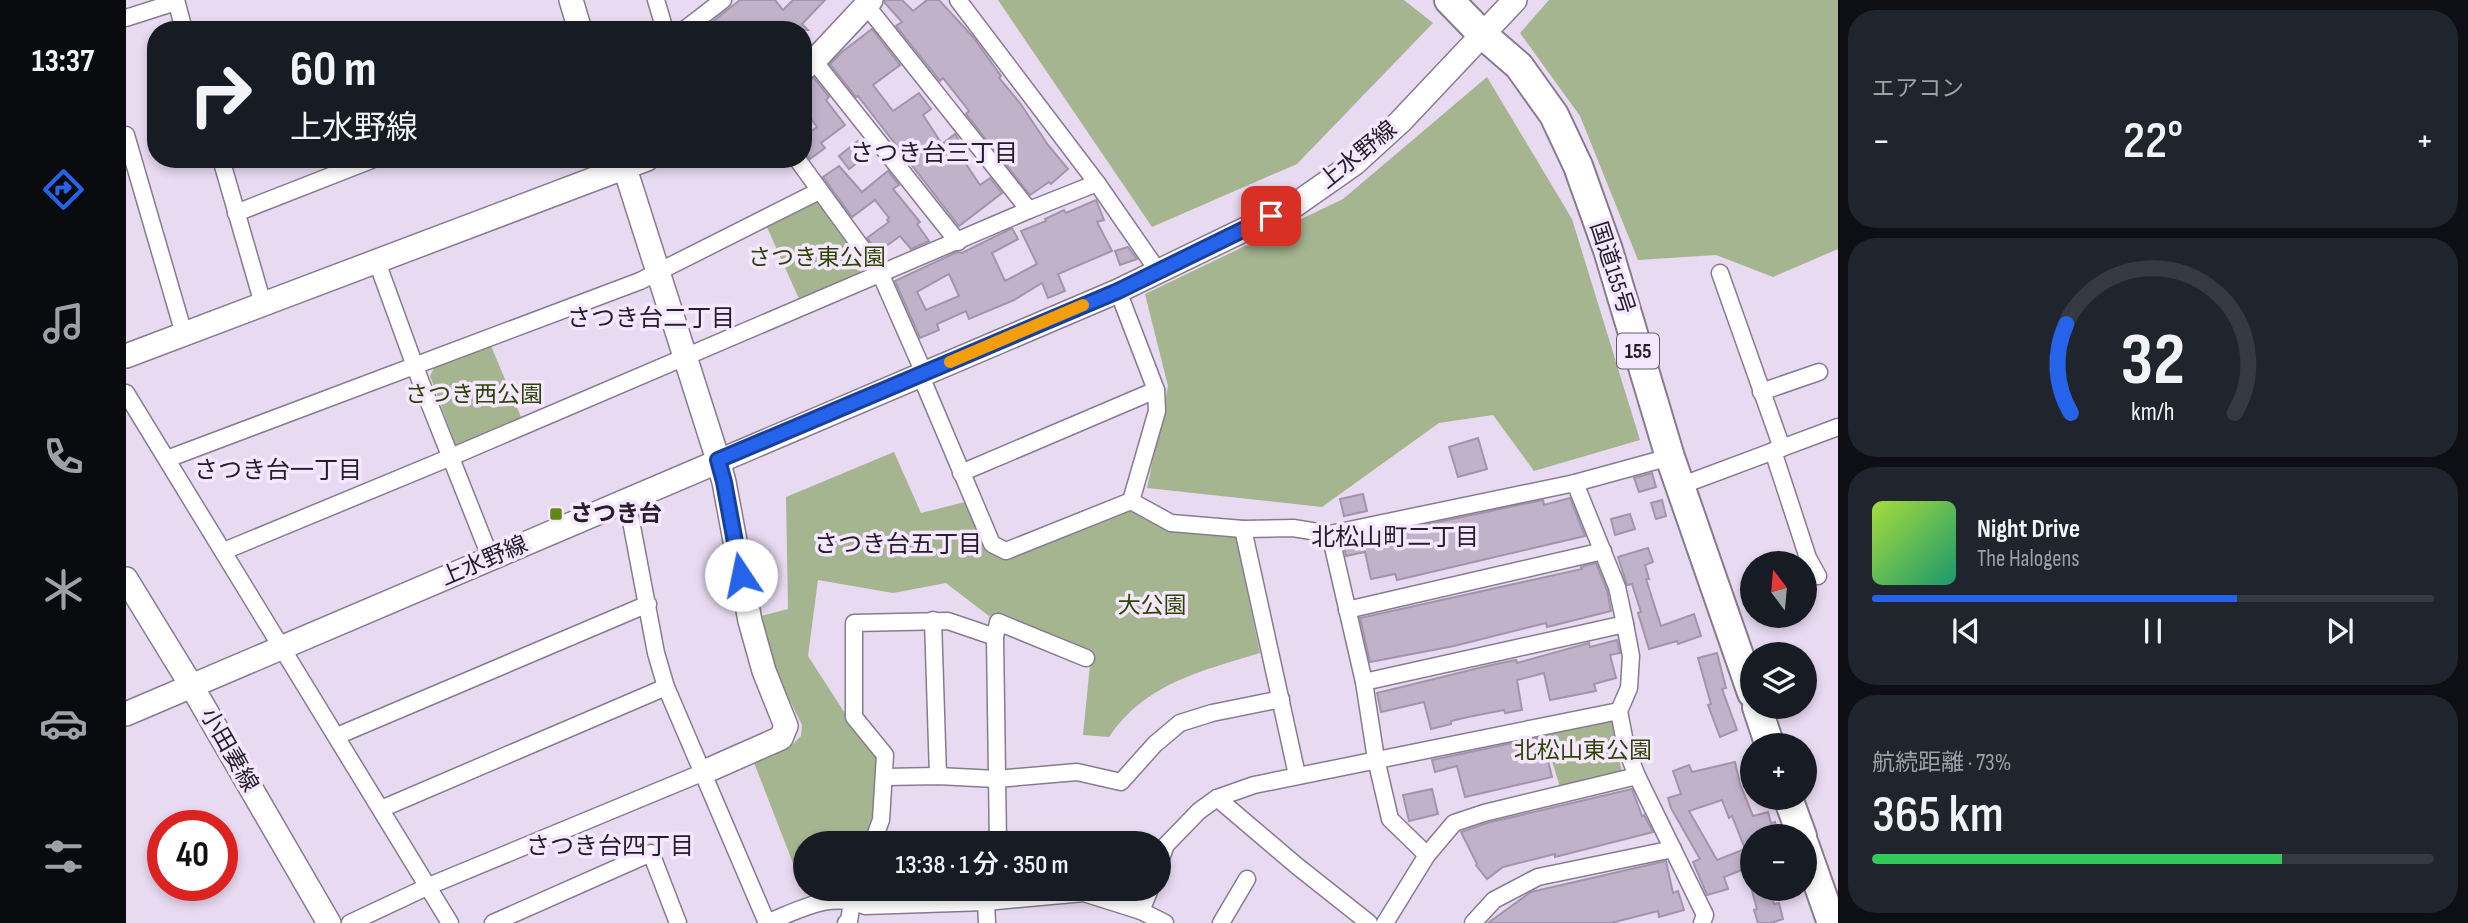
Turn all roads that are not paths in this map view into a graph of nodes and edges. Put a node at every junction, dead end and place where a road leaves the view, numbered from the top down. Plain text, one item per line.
1 (571, 0) edge
2 (656, 0) edge
3 (723, 0) edge
4 (958, 0) edge
5 (1449, 0) edge
6 (1516, 0) edge
7 (176, 1) edge
8 (869, 3) edge
9 (126, 18) edge
10 (182, 21) edge
11 (577, 21) edge
12 (662, 21) edge
13 (696, 21) edge
14 (1482, 34) junction
15 (812, 61) edge
16 (812, 70) edge
17 (126, 135) edge
18 (224, 168) edge
19 (351, 168) edge
20 (613, 168) edge
21 (624, 168) edge
22 (803, 168) edge
23 (1097, 183) junction
24 (820, 191) junction
25 (1029, 210) junction
26 (236, 213) junction
27 (958, 242) junction
28 (377, 262) junction
29 (1158, 271) junction
30 (656, 273) junction
31 (880, 273) junction
32 (1720, 273) dead end
33 (1118, 291) junction
34 (262, 304) junction
35 (184, 334) junction
36 (126, 356) edge
37 (684, 357) junction
38 (416, 366) junction
39 (1819, 372) dead end
40 (922, 374) junction
41 (1156, 390) junction
42 (1761, 392) junction
43 (126, 393) edge
44 (1838, 427) edge
45 (1777, 450) junction
46 (451, 457) junction
47 (1670, 457) junction
48 (167, 459) junction
49 (718, 460) junction
50 (961, 472) junction
51 (1575, 483) junction
52 (1680, 486) junction
53 (627, 500) junction
54 (1131, 501) junction
55 (1243, 530) junction
56 (1329, 534) junction
57 (224, 551) junction
58 (1603, 551) junction
59 (491, 559) junction
60 (1818, 576) dead end
61 (126, 579) edge
62 (648, 604) junction
63 (1347, 610) junction
64 (933, 620) junction
65 (1625, 624) junction
66 (995, 637) junction
67 (282, 648) junction
68 (1086, 658) dead end
69 (1740, 658) edge
70 (1364, 682) junction
71 (191, 685) junction
72 (666, 687) junction
73 (1281, 699) junction
74 (1619, 711) junction
75 (126, 714) edge
76 (337, 736) junction
77 (1376, 759) junction
78 (704, 772) junction
79 (1297, 775) junction
80 (938, 776) junction
81 (1637, 776) junction
82 (885, 777) junction
83 (996, 779) junction
84 (1217, 798) junction
85 (381, 809) junction
86 (877, 831) edge
87 (998, 831) edge
88 (1171, 840) edge
89 (1673, 849) junction
90 (1427, 855) junction
91 (1247, 879) dead end
92 (1817, 881) edge
93 (429, 886) junction
94 (825, 901) edge
95 (852, 901) edge
96 (860, 901) edge
97 (937, 901) edge
98 (994, 901) edge
99 (1109, 901) edge
100 (1145, 901) edge
101 (1141, 911) junction
102 (329, 923) edge
103 (350, 923) edge
104 (450, 923) edge
105 (493, 923) edge
106 (678, 923) edge
107 (766, 923) edge
108 (846, 923) edge
109 (987, 923) edge
110 (1165, 923) edge
111 (1221, 923) edge
112 (1369, 923) edge
113 (1385, 923) edge
114 (1473, 923) edge
115 (1702, 923) edge
116 (1832, 923) edge

1 - 11 street
2 - 12 street
3 - 13 street
4 - 23 street
5 - 14 highway, 国道155号 / 155
6 - 14 street, 上水野線
7 - 9 street
7 - 10 street
8 - 15 street
8 - 25 street
14 - 29 street, 上水野線
14 - 47 highway, 国道155号 / 155
16 - 27 street
17 - 35 street
18 - 26 street
19 - 26 street
20 - 28 street
21 - 30 street
22 - 24 street
23 - 25 street
23 - 29 street
24 - 30 street
24 - 31 street
25 - 27 street
26 - 34 street
27 - 31 street
28 - 34 street
28 - 38 street
29 - 33 street, 上水野線
30 - 37 street
30 - 38 street
31 - 37 street
31 - 40 street
32 - 42 street
33 - 40 street, 上水野線
33 - 41 street
34 - 35 street
35 - 36 street
37 - 46 street
37 - 49 street
38 - 46 street
38 - 48 street
39 - 42 street
40 - 49 street, 上水野線
40 - 50 street
41 - 50 street
41 - 54 street
42 - 45 street
43 - 48 street
44 - 45 street
45 - 52 street
45 - 60 street
46 - 57 street
46 - 59 street
47 - 51 street
47 - 52 highway, 国道155号 / 155
48 - 57 street
49 - 53 street, 上水野線
49 - 78 street
50 - 54 street
51 - 56 street
51 - 58 street
52 - 69 highway, 国道155号 / 155
53 - 59 street, 上水野線
53 - 62 street
54 - 55 street
55 - 56 street
55 - 73 street
56 - 63 street
57 - 67 street
58 - 63 street
58 - 65 street
59 - 67 street, 上水野線
61 - 71 street, 小田妻線
62 - 72 street
62 - 76 street
63 - 70 street
64 - 66 street
64 - 80 street
64 - 82 street
65 - 70 street
65 - 74 street
66 - 68 street
66 - 83 street
67 - 71 street, 上水野線
67 - 76 street
70 - 77 street
71 - 75 street, 上水野線
71 - 102 street, 小田妻線
72 - 78 street
72 - 85 street
73 - 79 street
73 - 83 street
74 - 77 street
74 - 81 street
76 - 85 street
77 - 79 street
77 - 90 street
78 - 93 street
78 - 107 street
79 - 84 street
80 - 82 street
80 - 83 street
81 - 89 street
81 - 90 street
82 - 86 street
83 - 87 street
84 - 88 street
84 - 112 street
85 - 93 street
89 - 114 street
89 - 115 street
90 - 113 street
91 - 111 street
92 - 116 highway
93 - 103 street
93 - 104 street
94 - 107 street
95 - 108 street
96 - 97 street
98 - 109 street
99 - 101 street
100 - 101 street
101 - 110 street
105 - 106 street

